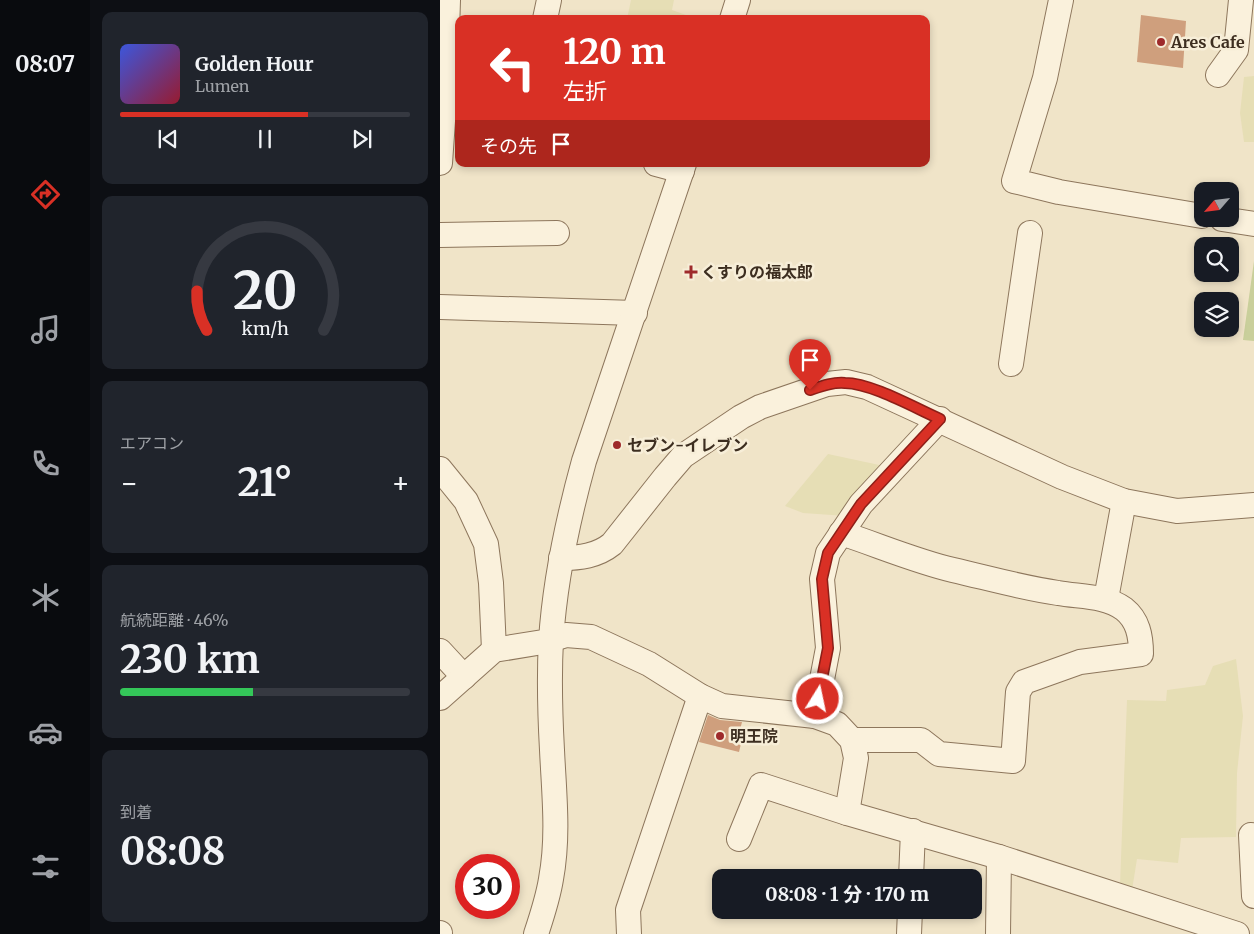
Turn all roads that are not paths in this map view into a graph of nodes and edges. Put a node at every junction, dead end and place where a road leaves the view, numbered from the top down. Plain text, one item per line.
1 (448, 0) edge
2 (549, 0) edge
3 (738, 0) edge
4 (1061, 0) edge
5 (1241, 0) edge
6 (547, 15) edge
7 (733, 15) edge
8 (1218, 76) dead end
9 (448, 93) edge
10 (440, 162) edge
11 (683, 167) edge
12 (1194, 215) edge
13 (1239, 222) edge
14 (1254, 224) edge
15 (557, 233) dead end
16 (1030, 233) dead end
17 (440, 235) edge
18 (641, 296) junction
19 (440, 307) edge
20 (1011, 364) dead end
21 (940, 419) junction
22 (440, 469) edge
23 (1124, 501) junction
24 (1254, 505) edge
25 (841, 533) junction
26 (561, 558) junction
27 (1106, 599) junction
28 (551, 640) junction
29 (494, 650) junction
30 (440, 651) edge
31 (464, 677) junction
32 (700, 696) junction
33 (440, 698) edge
34 (815, 716) junction
35 (852, 740) junction
36 (847, 813) junction
37 (913, 831) junction
38 (1251, 835) dead end
39 (739, 839) dead end
40 (999, 857) junction
41 (911, 869) edge
42 (1254, 896) edge
43 (910, 919) edge
44 (536, 934) edge
45 (629, 934) edge
46 (909, 934) edge
47 (998, 934) edge
48 (1237, 934) edge

1 - 9 street
2 - 6 street
3 - 7 street
4 - 12 street
5 - 8 street
9 - 10 street
11 - 18 street
13 - 14 street
15 - 17 street
16 - 20 street
18 - 19 street
18 - 26 street
21 - 23 street
21 - 25 street
21 - 26 street
22 - 29 street
23 - 24 street
23 - 27 street
25 - 27 street
25 - 34 street
26 - 28 street
27 - 35 street
28 - 29 street
28 - 32 street
28 - 44 street
29 - 31 street
30 - 31 street
31 - 33 street
32 - 34 street
32 - 45 street
34 - 35 street
35 - 36 street
36 - 37 street
36 - 39 street
37 - 40 street
37 - 41 street
38 - 42 street
40 - 47 street
40 - 48 street
43 - 46 street

